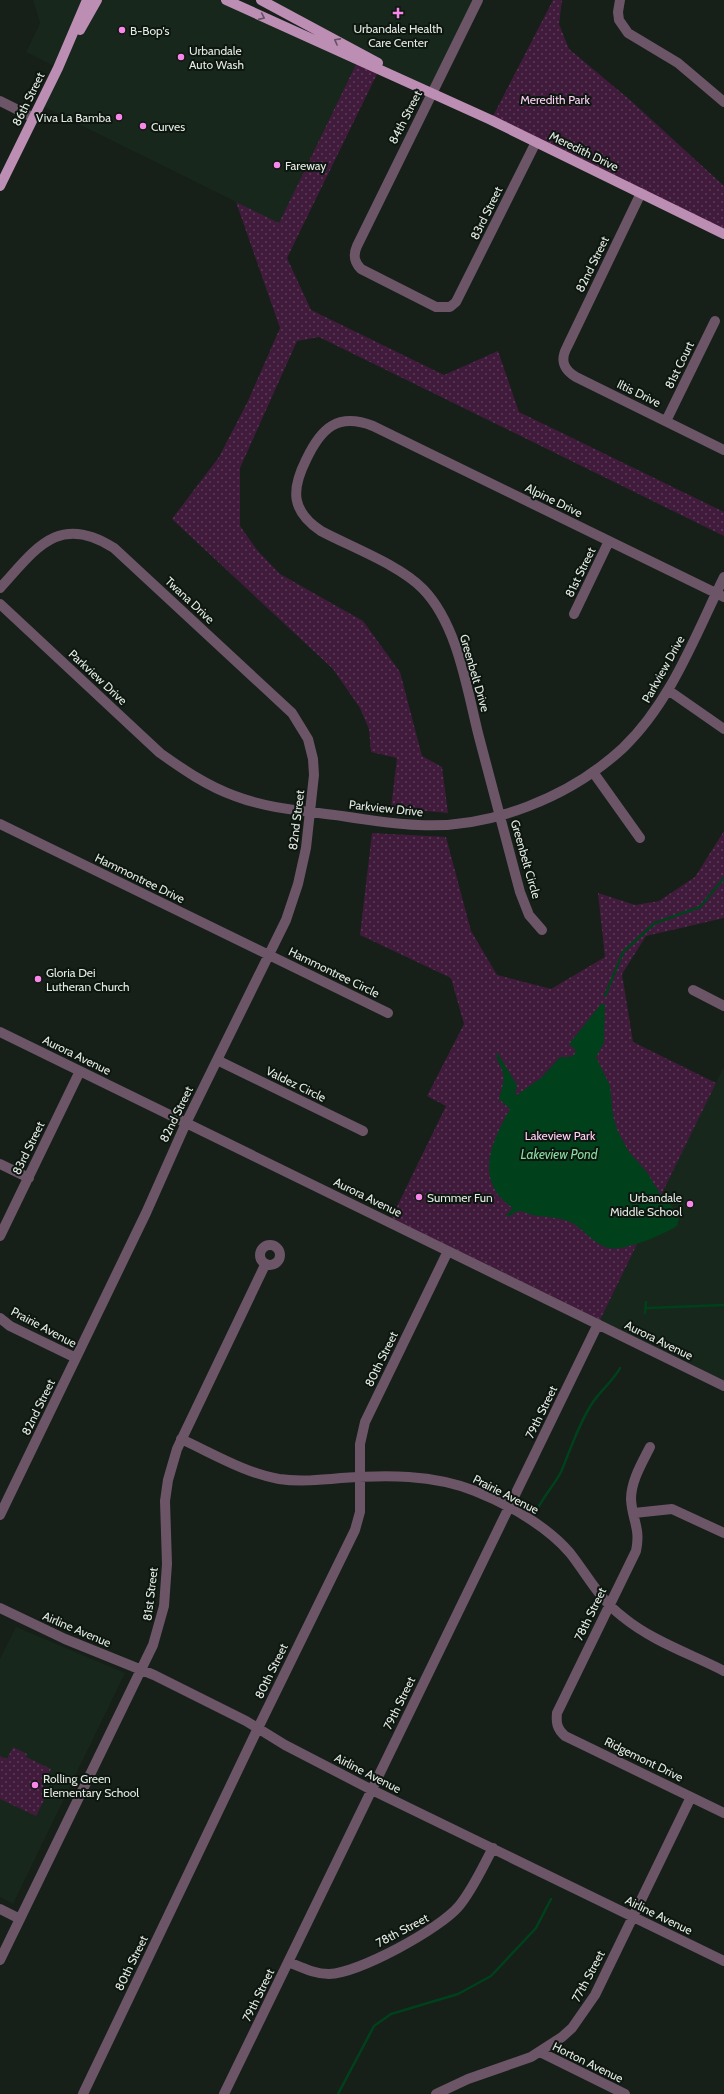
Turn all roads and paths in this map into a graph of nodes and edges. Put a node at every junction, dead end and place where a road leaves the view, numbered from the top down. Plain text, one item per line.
1 (86, 0) edge
2 (97, 0) edge
3 (226, 0) edge
4 (261, 0) edge
5 (478, 0) edge
6 (620, 0) edge
7 (58, 68) junction
8 (432, 92) junction
9 (0, 101) edge
10 (724, 102) edge
11 (34, 118) junction
12 (536, 142) junction
13 (0, 186) edge
14 (641, 194) junction
15 (724, 234) edge
16 (461, 296) joint
17 (715, 321) dead end
18 (566, 347) joint
19 (666, 421) junction
20 (724, 450) edge
21 (321, 531) joint
22 (609, 541) junction
23 (724, 577) edge
24 (0, 588) edge
25 (720, 595) edge
26 (0, 604) edge
27 (574, 614) dead end
28 (668, 690) junction
29 (292, 713) joint
30 (724, 729) edge
31 (593, 772) junction
32 (310, 812) junction
33 (500, 815) junction
34 (0, 824) edge
35 (640, 838) dead end
36 (542, 930) dead end
37 (269, 955) junction
38 (693, 990) dead end
39 (724, 1006) edge
40 (388, 1013) dead end
41 (0, 1032) edge
42 (217, 1060) junction
43 (80, 1071) junction
44 (186, 1123) junction
45 (363, 1131) dead end
46 (0, 1164) edge
47 (29, 1178) junction
48 (0, 1236) edge
49 (448, 1251) junction
50 (265, 1265) dead end
51 (0, 1318) edge
52 (598, 1324) junction
53 (76, 1358) junction
54 (724, 1386) edge
55 (182, 1439) junction
56 (650, 1447) dead end
57 (361, 1478) junction
58 (509, 1508) junction
59 (634, 1513) junction
60 (0, 1515) edge
61 (724, 1533) edge
62 (609, 1605) junction
63 (0, 1608) edge
64 (141, 1670) junction
65 (724, 1671) edge
66 (557, 1726) joint
67 (258, 1728) junction
68 (372, 1790) junction
69 (691, 1796) junction
70 (724, 1813) edge
71 (493, 1848) junction
72 (0, 1909) edge
73 (633, 1917) junction
74 (20, 1918) junction
75 (0, 1960) edge
76 (724, 1961) edge
77 (288, 1962) junction
78 (540, 2052) junction
79 (83, 2094) edge
80 (224, 2094) edge
81 (436, 2094) edge
82 (626, 2094) edge

1 - 7 main road, 86th Street
2 - 7 main road, 86th Street
3 -> 8 main road, Meredith Drive
8 -> 4 main road, Meredith Drive
5 - 8 street, 84th Street
6 - 10 street
7 - 11 main road, 86th Street
8 - 12 main road, Meredith Drive
8 - 16 street, 84th Street
9 - 11 street
11 - 13 main road, 86th Street
12 - 14 main road, Meredith Drive
12 - 16 street, 83rd Street
14 - 15 main road, Meredith Drive
14 - 18 street, 82nd Street
17 - 19 street, 81st Court
18 - 19 street, Iltis Drive
19 - 20 street, Iltis Drive
21 - 22 street, Alpine Drive
21 - 33 street, Greenbelt Drive
22 - 25 street, Alpine Drive
22 - 27 street, 81st Street
23 - 25 street, Parkview Drive
24 - 29 street, Twana Drive
25 - 28 street, Parkview Drive
26 - 32 street, Parkview Drive
28 - 30 street
28 - 31 street, Parkview Drive
29 - 32 street, 82nd Street
31 - 33 street, Parkview Drive
31 - 35 street
32 - 33 street, Parkview Drive
32 - 37 street, 82nd Street
33 - 36 street, Greenbelt Circle
34 - 37 street, Hammontree Drive
37 - 40 street, Hammontree Circle
37 - 42 street, 82nd Street
38 - 39 street
41 - 43 street, Aurora Avenue
42 - 44 street, 82nd Street
42 - 45 street, Valdez Circle
43 - 44 street, Aurora Avenue
43 - 47 street, 83rd Street
44 - 49 street, Aurora Avenue
44 - 53 street, 82nd Street
46 - 47 street
47 - 48 street, 83rd Street
49 - 52 street, Aurora Avenue
49 - 57 street, 80th Street
50 - 55 street, 81st Street
51 - 53 street, Prairie Avenue
52 - 54 street, Aurora Avenue
52 - 58 street, 79th Street
53 - 60 street, 82nd Street
55 - 57 street, Prairie Avenue
55 - 64 street, 81st Street
56 - 59 street, 78th Street
57 - 58 street, Prairie Avenue
57 - 67 street, 80th Street
58 - 62 street, Prairie Avenue
58 - 68 street, 79th Street
59 - 61 street
59 - 62 street, 78th Street
62 - 65 street, Prairie Avenue
62 - 66 street, 78th Street
63 - 64 street, Airline Avenue
64 - 67 street, Airline Avenue
64 - 74 street, 81st Street
66 - 69 street, Ridgemont Drive
67 - 68 street, Airline Avenue
67 - 79 street, 80th Street
68 - 71 street, Airline Avenue
68 - 77 street, 79th Street
69 - 70 street, Ridgemont Drive
69 - 73 street, 77th Street
71 - 73 street, Airline Avenue
71 - 77 street, 78th Street
72 - 74 street
73 - 76 street, Airline Avenue
73 - 78 street, 77th Street
74 - 75 street, 81st Street
77 - 80 street, 79th Street
78 - 81 street, 77th Street
78 - 82 street, Horton Avenue

